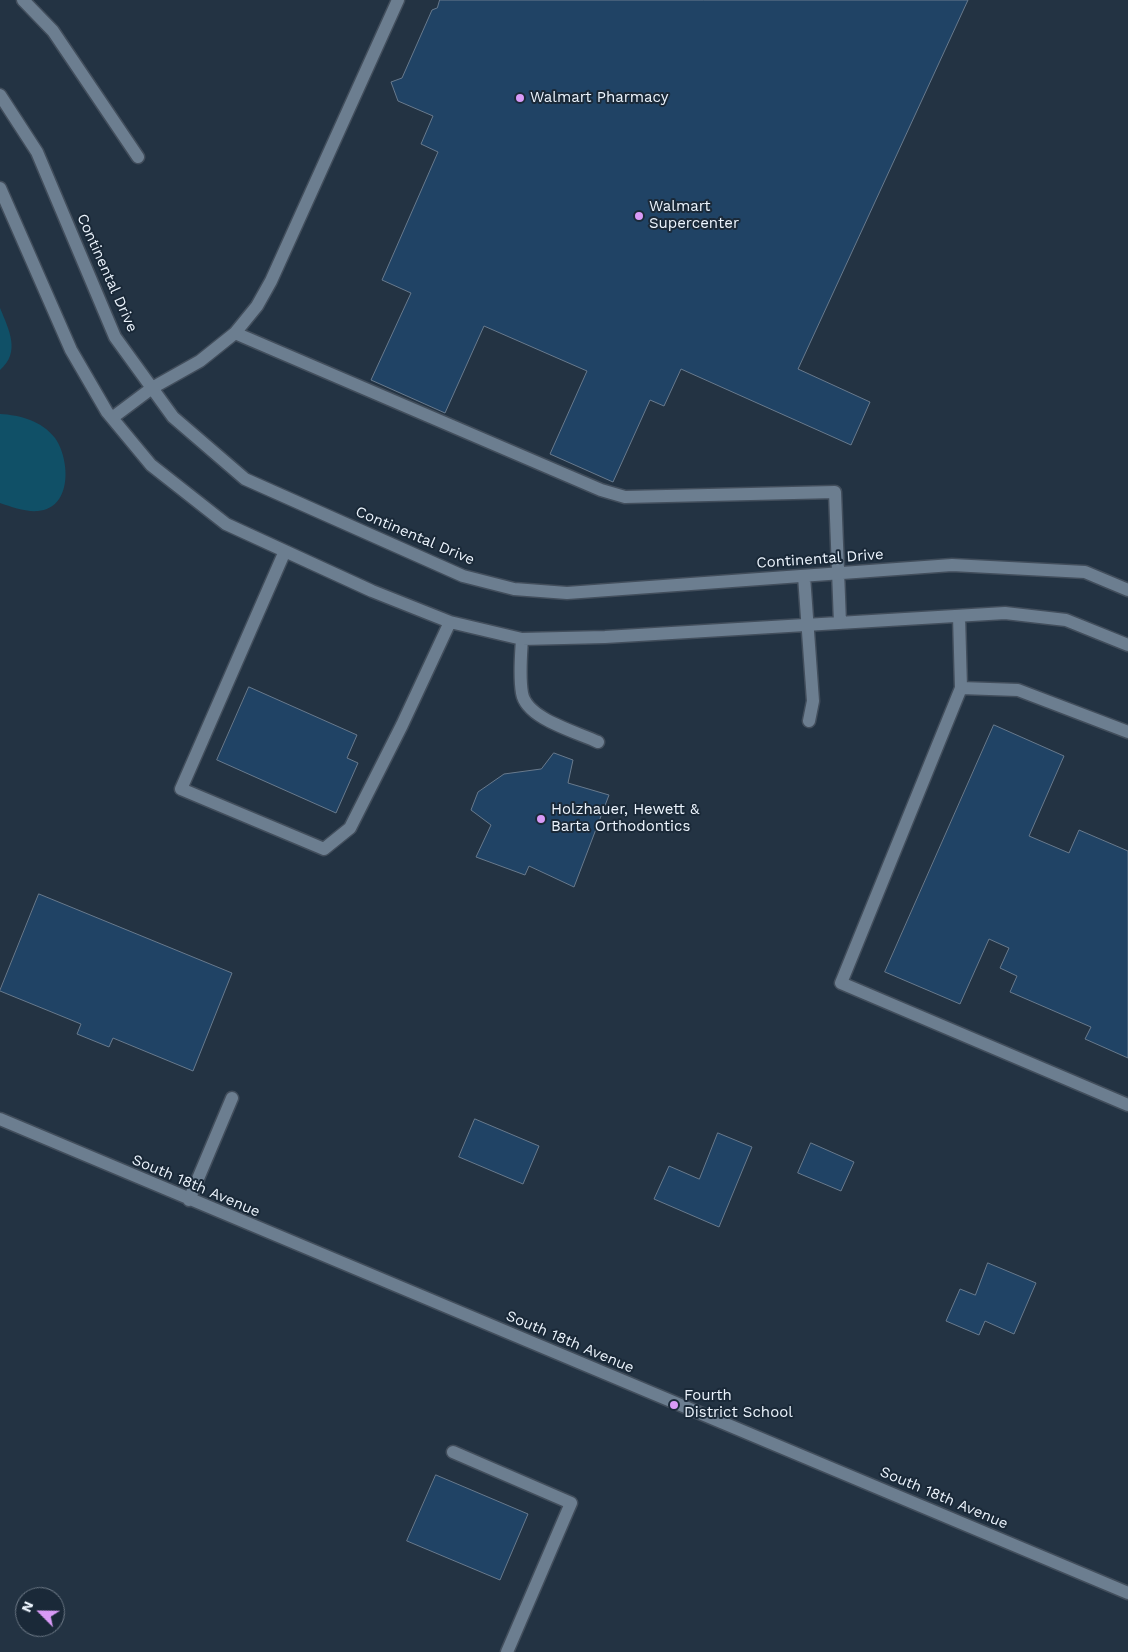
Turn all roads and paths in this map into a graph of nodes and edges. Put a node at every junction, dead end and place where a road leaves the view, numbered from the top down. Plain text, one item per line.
1 (23, 0) edge
2 (398, 0) edge
3 (0, 96) edge
4 (138, 157) dead end
5 (0, 188) edge
6 (235, 333) junction
7 (152, 388) junction
8 (112, 418) junction
9 (285, 552) junction
10 (838, 574) junction
11 (804, 576) junction
12 (1128, 590) edge
13 (959, 616) junction
14 (450, 622) junction
15 (840, 623) junction
16 (807, 625) junction
17 (522, 639) junction
18 (1128, 645) edge
19 (961, 688) junction
20 (810, 722) dead end
21 (1128, 732) edge
22 (598, 742) dead end
23 (232, 1098) dead end
24 (1128, 1106) edge
25 (0, 1119) edge
26 (189, 1200) junction
27 (453, 1452) dead end
28 (1128, 1593) edge
29 (507, 1652) edge

1 - 4 street
2 - 6 street
3 - 7 street, Continental Drive
5 - 8 street
6 - 7 street
6 - 10 street
7 - 8 street
7 - 11 street, Continental Drive
8 - 9 street
9 - 14 street
9 - 14 street
10 - 11 street, Continental Drive
10 - 12 street, Continental Drive
10 - 15 street
11 - 16 street
13 - 15 street
13 - 18 street
13 - 19 street
14 - 17 street
15 - 16 street
16 - 17 street
16 - 20 street
17 - 22 street
19 - 21 street
19 - 24 street
23 - 26 street
25 - 26 street, South 18th Avenue
26 - 28 street, South 18th Avenue
27 - 29 street

